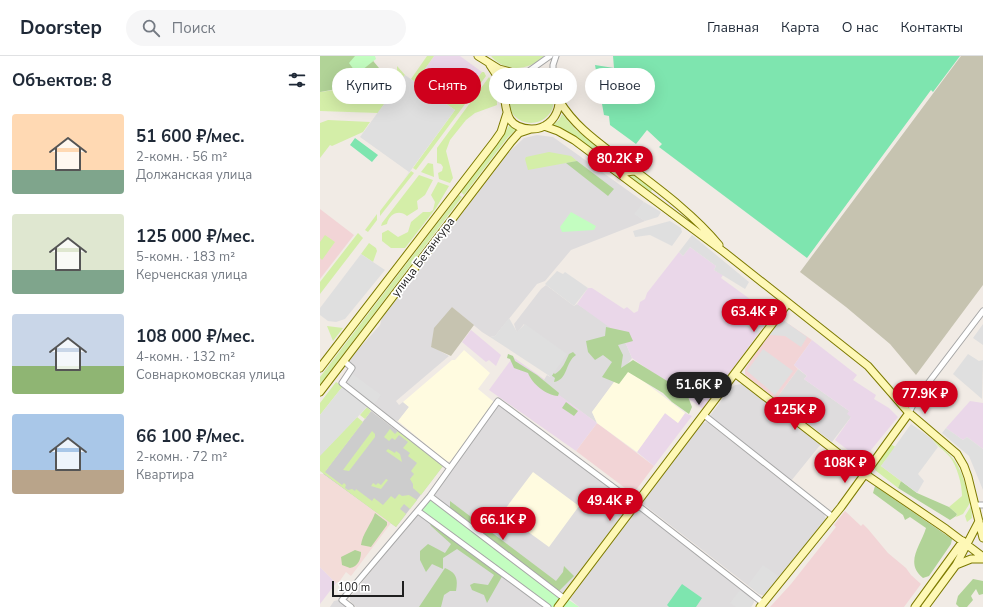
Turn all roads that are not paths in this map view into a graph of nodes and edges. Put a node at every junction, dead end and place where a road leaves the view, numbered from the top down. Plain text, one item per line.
1 (478, 56) edge
2 (550, 56) edge
3 (556, 56) edge
4 (490, 65) junction
5 (492, 68) edge
6 (498, 68) edge
7 (532, 68) edge
8 (553, 68) edge
9 (505, 104) edge
10 (559, 104) edge
11 (562, 104) edge
12 (507, 113) junction
13 (544, 126) junction
14 (531, 129) junction
15 (604, 163) junction
16 (634, 171) junction
17 (724, 252) junction
18 (788, 303) junction
19 (983, 311) edge
20 (344, 361) junction
21 (320, 368) edge
22 (736, 374) junction
23 (320, 392) edge
24 (909, 413) junction
25 (704, 415) junction
26 (450, 468) junction
27 (865, 474) junction
28 (430, 496) junction
29 (636, 504) junction
30 (980, 505) edge
31 (418, 510) junction
32 (833, 517) junction
33 (981, 519) edge
34 (983, 538) edge
35 (965, 543) junction
36 (983, 558) edge
37 (956, 565) junction
38 (565, 599) junction
39 (761, 605) edge
40 (351, 607) edge
41 (548, 607) edge
42 (558, 607) edge
43 (915, 607) edge
44 (925, 607) edge

1 - 4 main road
2 - 7 street
3 - 8 street
4 - 5 main road
4 - 6 main road
9 - 12 main road
10 - 13 main road
11 - 16 main road
12 - 14 main road
12 - 21 main road, улица Бетанкура
13 - 14 main road
13 - 15 main road
14 - 20 main road, улица Бетанкура
15 - 16 main road
15 - 17 main road
16 - 17 main road
17 - 18 main road
18 - 22 main road
18 - 24 main road
19 - 24 street
20 - 23 main road, улица Бетанкура
20 - 26 street
22 - 25 main road
22 - 27 main road
24 - 27 main road
24 - 30 main road
25 - 29 main road
25 - 32 street
26 - 28 street
26 - 29 street
27 - 32 main road
27 - 35 main road
28 - 31 street
28 - 38 street
29 - 38 main road
29 - 39 street
30 - 33 main road
31 - 40 street
31 - 41 street
32 - 39 main road
33 - 34 main road
33 - 35 main road
35 - 36 main road
35 - 37 main road
35 - 43 main road
36 - 37 main road
37 - 44 main road
38 - 42 main road

